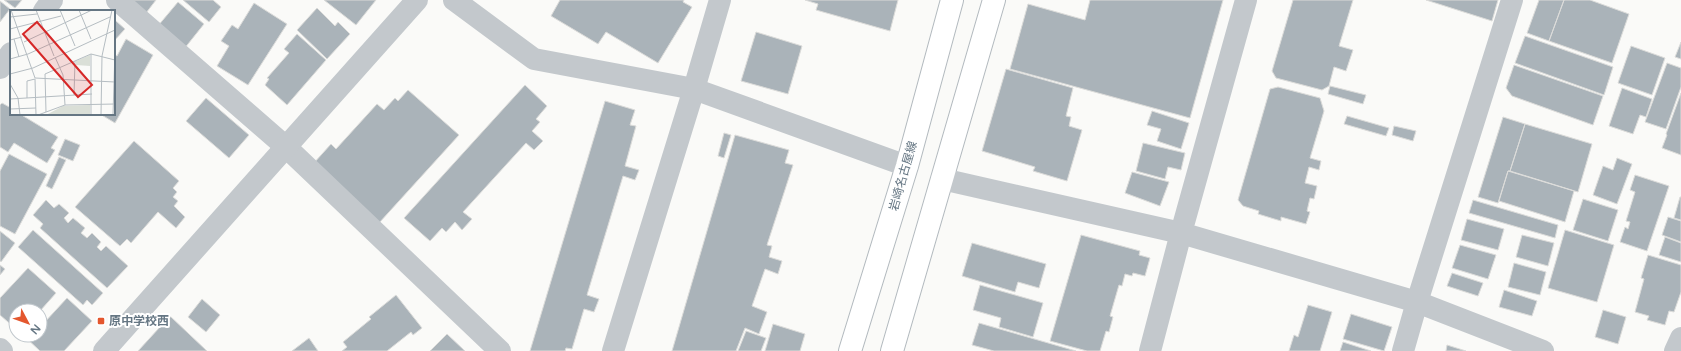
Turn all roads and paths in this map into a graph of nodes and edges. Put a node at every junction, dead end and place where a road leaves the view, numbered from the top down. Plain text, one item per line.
1 (52, 0) edge
2 (117, 0) edge
3 (417, 0) edge
4 (454, 0) edge
5 (720, 0) edge
6 (952, 0) edge
7 (994, 0) edge
8 (1246, 0) edge
9 (1512, 0) edge
10 (45, 10) edge
11 (10, 54) edge
12 (0, 68) edge
13 (694, 89) junction
14 (286, 147) junction
15 (907, 166) junction
16 (942, 179) junction
17 (1181, 233) junction
18 (1417, 302) junction
19 (1681, 338) edge
20 (0, 349) edge
21 (2, 351) edge
22 (104, 351) edge
23 (500, 351) edge
24 (613, 351) edge
25 (850, 351) edge
26 (892, 351) edge
27 (1150, 351) edge
28 (1403, 351) edge
29 (1543, 351) edge
30 (1675, 351) edge

1 - 10 street
2 - 14 street
3 - 14 street
4 - 13 street
5 - 13 street
6 - 15 main road, 岩崎名古屋線
7 - 16 main road
8 - 17 street
9 - 18 street
11 - 12 street
13 - 15 street
13 - 24 street
14 - 22 street
14 - 23 street
15 - 25 main road, 岩崎名古屋線
16 - 17 street
16 - 26 main road
17 - 18 street
17 - 27 street
18 - 28 street
18 - 29 street
19 - 30 street
20 - 21 street

